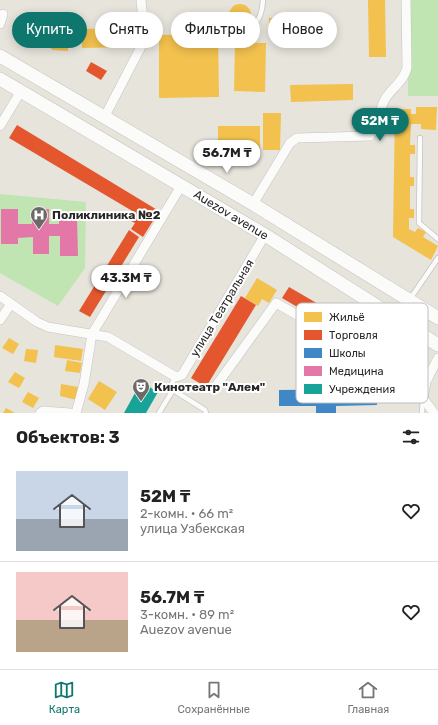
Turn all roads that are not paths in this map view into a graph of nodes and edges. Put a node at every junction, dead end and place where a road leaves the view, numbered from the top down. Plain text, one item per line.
1 (141, 0) edge
2 (263, 0) edge
3 (406, 0) edge
4 (3, 14) dead end
5 (260, 14) edge
6 (0, 24) edge
7 (0, 56) edge
8 (0, 79) edge
9 (21, 91) junction
10 (105, 116) junction
11 (0, 126) edge
12 (420, 138) dead end
13 (181, 186) junction
14 (253, 204) junction
15 (265, 235) junction
16 (438, 239) edge
17 (438, 258) edge
18 (0, 296) edge
19 (409, 301) junction
20 (373, 303) edge
21 (412, 303) edge
22 (11, 304) junction
23 (428, 312) edge
24 (296, 314) edge
25 (438, 318) edge
26 (0, 320) edge
27 (92, 334) junction
28 (428, 339) edge
29 (438, 345) edge
30 (438, 358) edge
31 (176, 378) junction
32 (428, 378) edge
33 (173, 390) junction
34 (213, 390) dead end
35 (423, 403) edge
36 (427, 403) edge
37 (40, 413) edge
38 (70, 413) edge
39 (76, 413) edge
40 (159, 413) edge
41 (206, 413) edge
42 (422, 413) edge
43 (434, 413) edge

1 - 10 street
2 - 5 lane
3 - 14 street
4 - 6 street
7 - 10 main road, Auezov avenue
8 - 9 main road, Auezov avenue
9 - 11 street
9 - 13 main road, Auezov avenue
10 - 14 main road, Auezov avenue
12 - 16 lane
13 - 15 main road, Auezov avenue
13 - 27 street
14 - 19 main road, Auezov avenue
15 - 20 main road, Auezov avenue
15 - 31 street, улица Театральная
17 - 19 lane
18 - 22 street
19 - 21 main road, Auezov avenue
22 - 26 street
22 - 27 street
23 - 25 main road, Auezov avenue
24 - 34 street
27 - 31 street
27 - 39 street
28 - 29 main road, Auezov avenue
30 - 32 street
31 - 33 lane
33 - 40 lane
33 - 41 lane
35 - 42 lane
36 - 43 street
37 - 38 street

